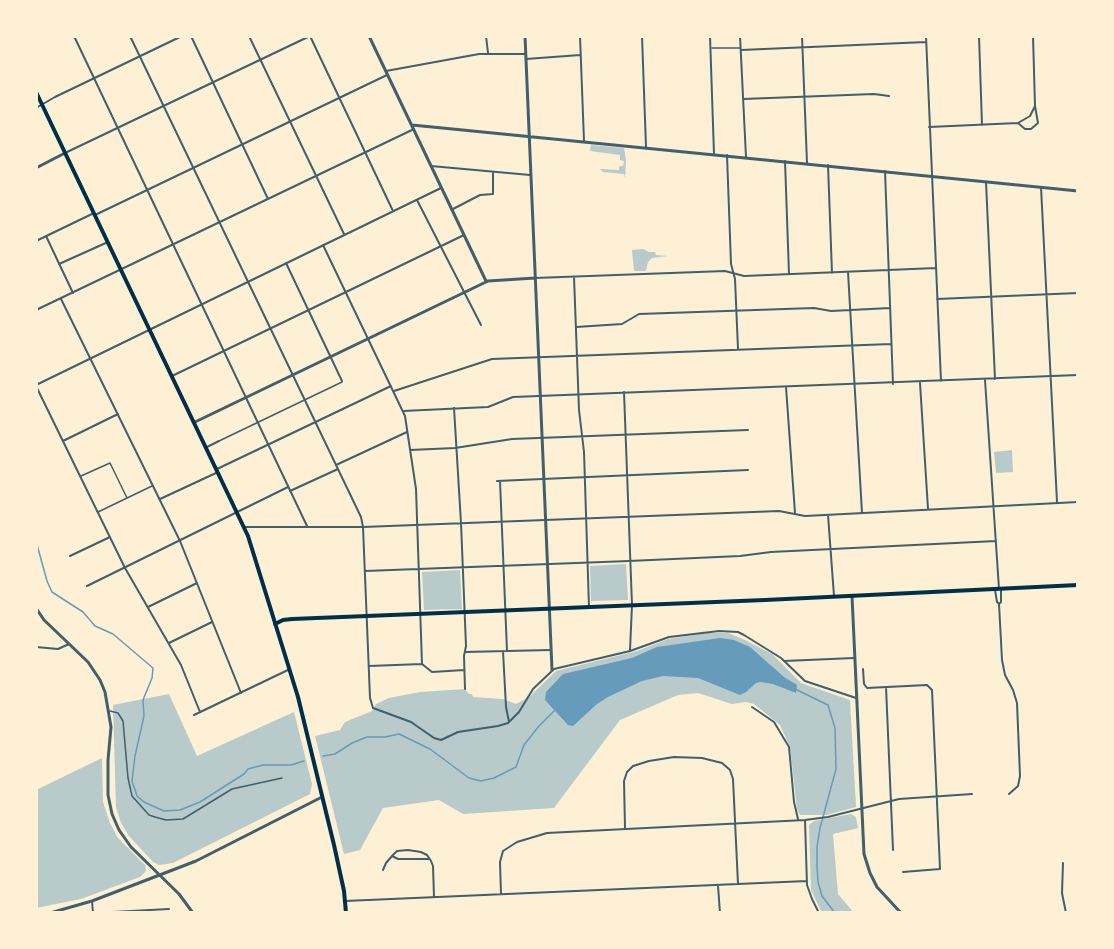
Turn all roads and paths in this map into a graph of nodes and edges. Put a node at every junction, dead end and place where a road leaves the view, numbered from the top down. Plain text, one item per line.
1 (74, 36) edge
2 (130, 36) edge
3 (182, 36) edge
4 (190, 36) edge
5 (249, 36) edge
6 (310, 36) edge
7 (369, 36) edge
8 (486, 36) edge
9 (525, 36) edge
10 (580, 36) edge
11 (642, 36) edge
12 (710, 36) edge
13 (740, 36) edge
14 (802, 36) edge
15 (926, 36) edge
16 (979, 36) edge
17 (1033, 36) edge
18 (926, 42) junction
19 (802, 47) junction
20 (710, 48) junction
21 (741, 49) junction
22 (488, 53) junction
23 (526, 54) junction
24 (581, 55) junction
25 (140, 57) junction
26 (526, 59) junction
27 (261, 60) junction
28 (387, 73) junction
29 (94, 78) junction
30 (213, 83) junction
31 (36, 92) edge
32 (889, 96) dead end
33 (339, 97) junction
34 (804, 97) junction
35 (743, 99) junction
36 (42, 105) junction
37 (164, 106) junction
38 (1035, 106) junction
39 (36, 108) edge
40 (290, 121) junction
41 (1017, 123) junction
42 (982, 125) junction
43 (413, 127) junction
44 (929, 127) junction
45 (118, 128) junction
46 (529, 136) junction
47 (584, 141) junction
48 (242, 144) junction
49 (646, 147) junction
50 (65, 153) junction
51 (365, 153) junction
52 (714, 154) junction
53 (727, 155) junction
54 (746, 157) junction
55 (785, 161) junction
56 (807, 163) junction
57 (828, 165) junction
58 (431, 166) junction
59 (36, 168) edge
60 (194, 168) junction
61 (885, 171) junction
62 (493, 172) junction
63 (530, 175) junction
64 (316, 176) junction
65 (932, 176) junction
66 (986, 182) junction
67 (1041, 187) junction
68 (441, 188) junction
69 (148, 190) junction
70 (1078, 191) edge
71 (268, 199) junction
72 (417, 200) junction
73 (452, 210) junction
74 (393, 211) junction
75 (94, 214) junction
76 (220, 222) junction
77 (345, 234) junction
78 (464, 235) junction
79 (46, 236) junction
80 (36, 241) edge
81 (108, 242) junction
82 (174, 245) junction
83 (323, 245) junction
84 (440, 246) junction
85 (285, 263) junction
86 (59, 264) junction
87 (936, 268) junction
88 (122, 270) junction
89 (888, 270) junction
90 (848, 272) junction
91 (832, 273) junction
92 (733, 274) junction
93 (789, 274) junction
94 (574, 277) junction
95 (535, 278) junction
96 (248, 281) junction
97 (486, 282) junction
98 (346, 291) junction
99 (73, 293) junction
100 (464, 293) junction
101 (1078, 293) edge
102 (1046, 295) junction
103 (990, 297) junction
104 (61, 298) junction
105 (938, 299) junction
106 (202, 304) junction
107 (890, 308) junction
108 (36, 310) edge
109 (308, 310) junction
110 (849, 310) junction
111 (736, 311) junction
112 (482, 325) dead end
113 (576, 327) junction
114 (271, 328) junction
115 (149, 329) junction
116 (368, 339) junction
117 (891, 344) junction
118 (851, 346) junction
119 (738, 350) junction
120 (223, 351) junction
121 (578, 356) junction
122 (331, 357) junction
123 (538, 357) junction
124 (91, 358) junction
125 (293, 375) junction
126 (1078, 375) edge
127 (172, 376) junction
128 (1050, 377) junction
129 (995, 379) junction
130 (985, 380) junction
131 (342, 381) joint
132 (942, 382) junction
133 (920, 383) junction
134 (893, 384) junction
135 (36, 385) edge
136 (853, 385) junction
137 (391, 386) junction
138 (786, 387) junction
139 (394, 391) junction
140 (624, 392) junction
141 (578, 394) junction
142 (539, 396) junction
143 (245, 398) junction
144 (305, 400) junction
145 (454, 408) junction
146 (403, 411) junction
147 (118, 414) junction
148 (195, 422) junction
149 (315, 422) junction
150 (257, 423) junction
151 (748, 430) dead end
152 (407, 431) junction
153 (626, 434) junction
154 (582, 436) junction
155 (541, 437) junction
156 (63, 441) junction
157 (219, 441) joint
158 (268, 445) junction
159 (207, 447) junction
160 (455, 448) junction
161 (410, 450) junction
162 (337, 467) junction
163 (218, 470) junction
164 (748, 470) dead end
165 (627, 475) junction
166 (80, 476) junction
167 (584, 477) junction
168 (543, 479) junction
169 (153, 485) junction
170 (288, 487) junction
171 (290, 491) junction
172 (127, 498) junction
173 (160, 499) junction
174 (1078, 502) edge
175 (1058, 503) junction
176 (993, 507) junction
177 (928, 510) junction
178 (98, 512) junction
179 (238, 512) junction
180 (862, 513) junction
181 (795, 514) junction
182 (828, 515) junction
183 (627, 517) junction
184 (585, 519) junction
185 (544, 520) junction
186 (503, 522) junction
187 (461, 523) junction
188 (417, 525) junction
189 (244, 527) junction
190 (307, 527) junction
191 (363, 527) junction
192 (110, 537) junction
193 (996, 541) junction
194 (180, 542) junction
195 (831, 549) junction
196 (69, 556) dead end
197 (629, 561) junction
198 (587, 563) junction
199 (546, 565) junction
200 (504, 566) junction
201 (125, 568) junction
202 (463, 568) junction
203 (419, 569) junction
204 (366, 571) junction
205 (197, 583) junction
206 (1078, 585) edge
207 (87, 586) dead end
208 (998, 589) junction
209 (852, 596) junction
210 (834, 597) junction
211 (999, 604) junction
212 (632, 605) junction
213 (147, 607) junction
214 (589, 607) junction
215 (36, 608) edge
216 (548, 609) junction
217 (507, 610) junction
218 (465, 612) junction
219 (420, 614) junction
220 (367, 616) junction
221 (212, 622) junction
222 (275, 624) junction
223 (169, 643) junction
224 (69, 644) junction
225 (36, 647) edge
226 (550, 650) junction
227 (505, 651) junction
228 (630, 651) junction
229 (465, 652) junction
230 (854, 658) junction
231 (784, 661) junction
232 (422, 664) junction
233 (369, 666) junction
234 (290, 669) junction
235 (863, 669) dead end
236 (464, 670) junction
237 (552, 670) junction
238 (886, 687) junction
239 (465, 689) dead end
240 (241, 693) junction
241 (856, 698) junction
242 (752, 707) dead end
243 (110, 711) junction
244 (200, 712) junction
245 (194, 715) dead end
246 (509, 722) junction
247 (282, 778) dead end
248 (972, 794) dead end
249 (1009, 794) dead end
250 (937, 796) junction
251 (322, 797) junction
252 (891, 801) junction
253 (861, 810) junction
254 (798, 820) junction
255 (805, 820) junction
256 (735, 823) junction
257 (625, 828) junction
258 (893, 850) dead end
259 (392, 856) junction
260 (429, 859) junction
261 (1063, 863) dead end
262 (383, 870) dead end
263 (903, 872) dead end
264 (160, 875) junction
265 (807, 881) junction
266 (738, 885) junction
267 (718, 886) junction
268 (501, 894) junction
269 (434, 897) junction
270 (92, 901) junction
271 (345, 902) junction
272 (169, 909) dead end
273 (148, 912) edge
274 (50, 913) edge
275 (93, 913) edge
276 (193, 913) edge
277 (346, 913) edge
278 (720, 913) edge
279 (819, 913) edge
280 (901, 913) edge
281 (1066, 913) edge

1 - 29 street
2 - 25 street
3 - 25 street
4 - 30 street
5 - 27 street
6 - 27 street
6 - 33 street
7 - 28 street
8 - 22 street
9 - 23 street
10 - 24 street
11 - 49 street
12 - 20 street
13 - 21 street
14 - 19 street
15 - 18 street
16 - 42 street
17 - 38 street
18 - 19 street
18 - 44 street
19 - 21 street
19 - 34 street
20 - 21 lane
20 - 52 street
21 - 35 street
22 - 23 street
22 - 28 street
23 - 26 street
24 - 26 street
24 - 47 street
25 - 29 street
25 - 37 street
26 - 46 street
27 - 30 street
27 - 40 street
28 - 33 street
28 - 43 street
29 - 36 street
29 - 45 street
30 - 37 street
30 - 48 street
31 - 36 main road
32 - 34 street
33 - 40 street
33 - 51 street
34 - 35 street
34 - 56 street
35 - 54 street
36 - 39 street
36 - 50 main road
37 - 45 street
37 - 60 street
38 - 41 street
38 - 41 street
40 - 48 street
40 - 64 street
41 - 42 street
42 - 44 street
43 - 46 street
43 - 51 street
43 - 58 street
44 - 65 street
45 - 50 street
45 - 69 street
46 - 47 street
46 - 63 street
47 - 49 street
48 - 60 street
48 - 71 street
49 - 52 street
50 - 59 street
50 - 75 main road
51 - 64 street
51 - 74 street
52 - 53 street
53 - 54 street
53 - 92 street
54 - 55 street
55 - 56 street
55 - 93 street
56 - 57 street
57 - 61 street
57 - 91 street
58 - 62 street
58 - 68 street
60 - 69 street
60 - 76 street
61 - 65 street
61 - 89 street
62 - 63 street
62 - 73 street
63 - 95 street
64 - 71 street
64 - 77 street
65 - 66 street
65 - 87 street
66 - 67 street
66 - 103 street
67 - 70 street
67 - 102 street
68 - 72 street
68 - 73 street
69 - 75 street
69 - 82 street
71 - 76 street
72 - 74 street
72 - 84 street
73 - 78 street
74 - 77 street
75 - 79 street
75 - 81 main road
76 - 82 street
76 - 96 street
77 - 83 street
78 - 84 street
78 - 97 street
79 - 80 street
79 - 86 street
81 - 86 street
81 - 88 main road
82 - 88 street
82 - 106 street
83 - 85 street
83 - 98 street
84 - 98 street
84 - 100 street
85 - 96 street
85 - 109 street
86 - 99 street
87 - 89 street
87 - 105 street
88 - 99 street
88 - 115 main road
89 - 90 street
89 - 107 street
90 - 91 street
90 - 110 street
91 - 93 street
92 - 93 street
92 - 94 street
92 - 111 street
94 - 95 street
94 - 113 street
95 - 97 street
95 - 123 street
96 - 106 street
96 - 114 street
97 - 100 street
98 - 109 street
98 - 116 street
99 - 104 street
100 - 112 street
100 - 116 street
101 - 102 street
102 - 103 street
102 - 128 street
103 - 105 street
103 - 129 street
104 - 108 street
104 - 124 street
105 - 132 street
106 - 115 street
106 - 120 street
107 - 110 street
107 - 117 street
109 - 114 street
109 - 122 street
110 - 111 street
110 - 118 street
111 - 113 street
111 - 119 street
113 - 121 street
114 - 120 street
114 - 125 street
115 - 124 street
115 - 127 main road
116 - 122 street
116 - 137 street
117 - 118 street
117 - 134 street
118 - 119 street
118 - 136 street
119 - 121 street
120 - 127 street
120 - 143 street
121 - 123 street
121 - 141 street
122 - 125 street
122 - 131 street
123 - 139 street
123 - 142 street
124 - 135 street
124 - 147 street
125 - 143 street
125 - 144 street
126 - 128 street
127 - 148 main road
128 - 129 street
128 - 175 street
129 - 130 street
130 - 132 street
130 - 176 street
131 - 144 lane
132 - 133 street
133 - 134 street
133 - 177 street
134 - 136 street
135 - 156 street
136 - 138 street
136 - 180 street
137 - 139 street
137 - 149 street
138 - 140 street
138 - 181 street
139 - 146 street
140 - 141 street
140 - 153 street
141 - 142 street
141 - 154 street
142 - 145 street
142 - 155 street
143 - 148 street
143 - 150 street
144 - 149 street
144 - 150 lane
145 - 146 street
145 - 160 street
146 - 152 street
147 - 156 street
147 - 169 street
148 - 159 main road
149 - 158 street
149 - 162 street
150 - 157 lane
150 - 158 street
151 - 153 street
152 - 161 street
152 - 162 street
153 - 154 street
153 - 165 street
154 - 155 street
154 - 167 street
155 - 160 street
155 - 168 street
156 - 166 street
157 - 159 street
158 - 163 street
158 - 170 street
159 - 163 main road
160 - 161 street
160 - 187 street
161 - 188 street
162 - 171 street
162 - 191 street
163 - 173 street
163 - 179 main road
164 - 165 street
165 - 167 street
165 - 183 street
166 - 172 lane
166 - 178 street
167 - 168 street
167 - 184 street
168 - 185 street
168 - 186 street
169 - 172 lane
169 - 173 street
170 - 171 street
170 - 179 street
171 - 190 street
172 - 178 lane
173 - 194 street
174 - 175 street
175 - 176 street
176 - 177 street
176 - 193 street
177 - 180 street
178 - 192 street
179 - 189 main road
179 - 194 street
180 - 182 street
181 - 182 street
181 - 183 street
182 - 195 street
183 - 184 street
183 - 197 street
184 - 185 street
184 - 198 street
185 - 186 street
185 - 199 street
186 - 187 street
186 - 200 street
187 - 188 street
187 - 202 street
188 - 191 street
188 - 203 street
189 - 190 street
189 - 222 main road
190 - 191 street
191 - 204 street
192 - 196 street
192 - 201 street
193 - 195 street
193 - 208 street
194 - 201 street
194 - 205 street
195 - 197 street
195 - 210 street
197 - 198 street
197 - 212 street
198 - 199 street
198 - 214 street
199 - 200 street
199 - 216 street
200 - 202 street
200 - 217 street
201 - 207 street
201 - 213 street
202 - 203 street
202 - 218 street
203 - 204 street
203 - 219 street
204 - 220 street
205 - 213 street
205 - 221 street
206 - 208 main road
208 - 209 main road
208 - 211 street
208 - 211 street
209 - 210 main road
209 - 230 street
210 - 212 main road
211 - 249 street
212 - 214 main road
212 - 228 street
213 - 223 street
214 - 216 main road
215 - 224 street
216 - 217 main road
216 - 226 street
217 - 218 main road
217 - 227 street
218 - 219 main road
218 - 229 street
219 - 220 main road
219 - 232 street
220 - 222 main road
220 - 233 street
221 - 223 street
221 - 240 street
222 - 234 main road
223 - 244 street
224 - 225 street
224 - 243 street
226 - 227 street
226 - 237 street
227 - 229 street
227 - 246 street
228 - 231 street
228 - 237 street
229 - 236 street
230 - 231 street
230 - 241 street
231 - 241 street
232 - 233 street
232 - 236 street
233 - 246 street
234 - 240 street
234 - 251 main road
235 - 238 street
236 - 239 street
237 - 246 street
238 - 250 street
238 - 252 street
240 - 244 street
241 - 253 street
242 - 254 street
243 - 247 lane
243 - 264 street
244 - 245 street
248 - 250 street
250 - 252 street
250 - 263 street
251 - 264 street
251 - 271 main road
252 - 253 street
252 - 258 street
253 - 255 street
253 - 280 street
254 - 255 street
254 - 256 street
255 - 265 street
256 - 257 street
256 - 257 street
256 - 266 street
257 - 268 street
259 - 260 street
259 - 260 street
259 - 262 street
260 - 269 street
261 - 281 street
264 - 270 street
264 - 276 street
265 - 266 street
265 - 279 street
266 - 267 street
267 - 268 street
267 - 278 street
268 - 269 street
269 - 271 street
270 - 274 street
270 - 275 street
271 - 277 main road
272 - 273 street
273 - 275 street

